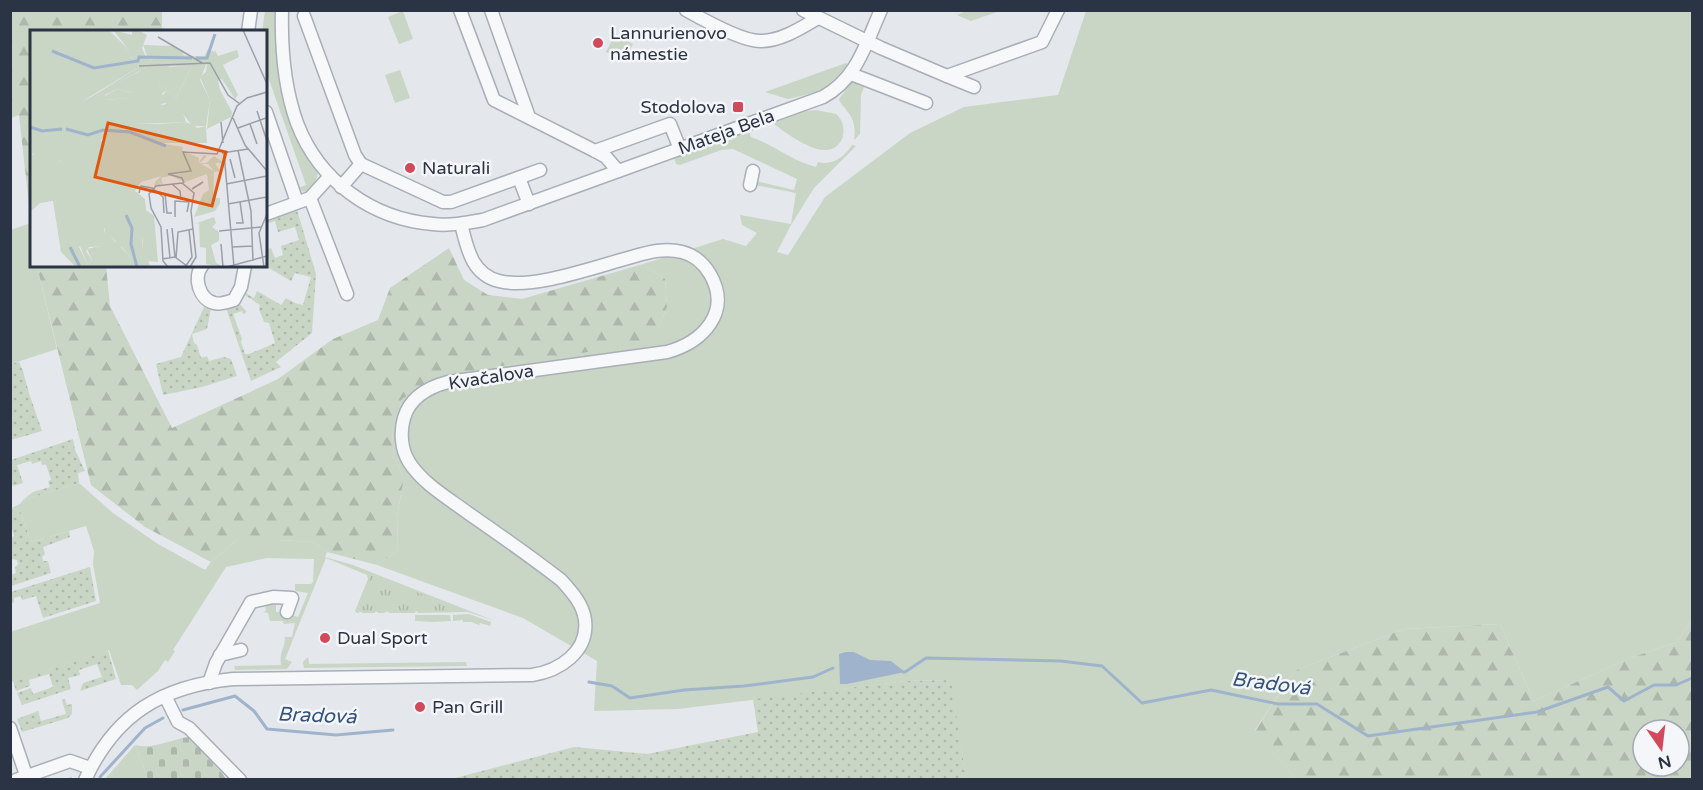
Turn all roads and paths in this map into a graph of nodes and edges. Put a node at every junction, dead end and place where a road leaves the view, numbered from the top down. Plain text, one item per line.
1 (251, 10) edge
2 (460, 10) edge
3 (491, 10) edge
4 (686, 10) edge
5 (881, 10) edge
6 (1058, 10) edge
7 (804, 11) edge
8 (306, 13) edge
9 (282, 14) edge
10 (818, 18) junction
11 (248, 30) edge
12 (867, 41) junction
13 (851, 74) junction
14 (947, 76) junction
15 (974, 87) dead end
16 (926, 103) dead end
17 (267, 115) edge
18 (530, 117) junction
19 (680, 149) junction
20 (596, 151) junction
21 (361, 164) junction
22 (540, 170) dead end
23 (618, 171) junction
24 (753, 171) dead end
25 (330, 176) junction
26 (519, 178) junction
27 (750, 184) dead end
28 (341, 187) junction
29 (310, 198) junction
30 (297, 202) junction
31 (529, 204) junction
32 (267, 214) edge
33 (461, 224) junction
34 (201, 267) edge
35 (245, 267) edge
36 (347, 294) dead end
37 (288, 612) dead end
38 (241, 650) dead end
39 (220, 655) junction
40 (208, 683) junction
41 (165, 696) junction
42 (10, 728) edge
43 (87, 774) edge
44 (21, 777) edge
45 (240, 780) edge

1 - 11 street
2 - 18 street
3 - 18 street
4 - 10 street
5 - 12 street, Mateja Bela
6 - 14 street
7 - 10 street
8 - 9 street
8 - 21 street
9 - 25 street, Mateja Bela
10 - 12 street
12 - 13 street, Mateja Bela
12 - 14 street
13 - 16 street
13 - 19 street, Mateja Bela
14 - 15 street
17 - 30 street
18 - 20 street
19 - 20 street
19 - 23 street, Mateja Bela
20 - 23 street
21 - 26 street
21 - 28 street
22 - 26 street
23 - 31 street, Mateja Bela
24 - 27 street
25 - 28 street, Mateja Bela
25 - 29 street
26 - 31 street
28 - 33 street, Mateja Bela
29 - 30 street
29 - 36 street
30 - 32 street
31 - 33 street, Mateja Bela
33 - 40 street, Kvačalova
34 - 35 street
37 - 39 street
38 - 39 street
39 - 40 street
40 - 41 street, Kvačalova
41 - 43 street, Kvačalova
41 - 45 street
42 - 44 street
43 - 44 street

